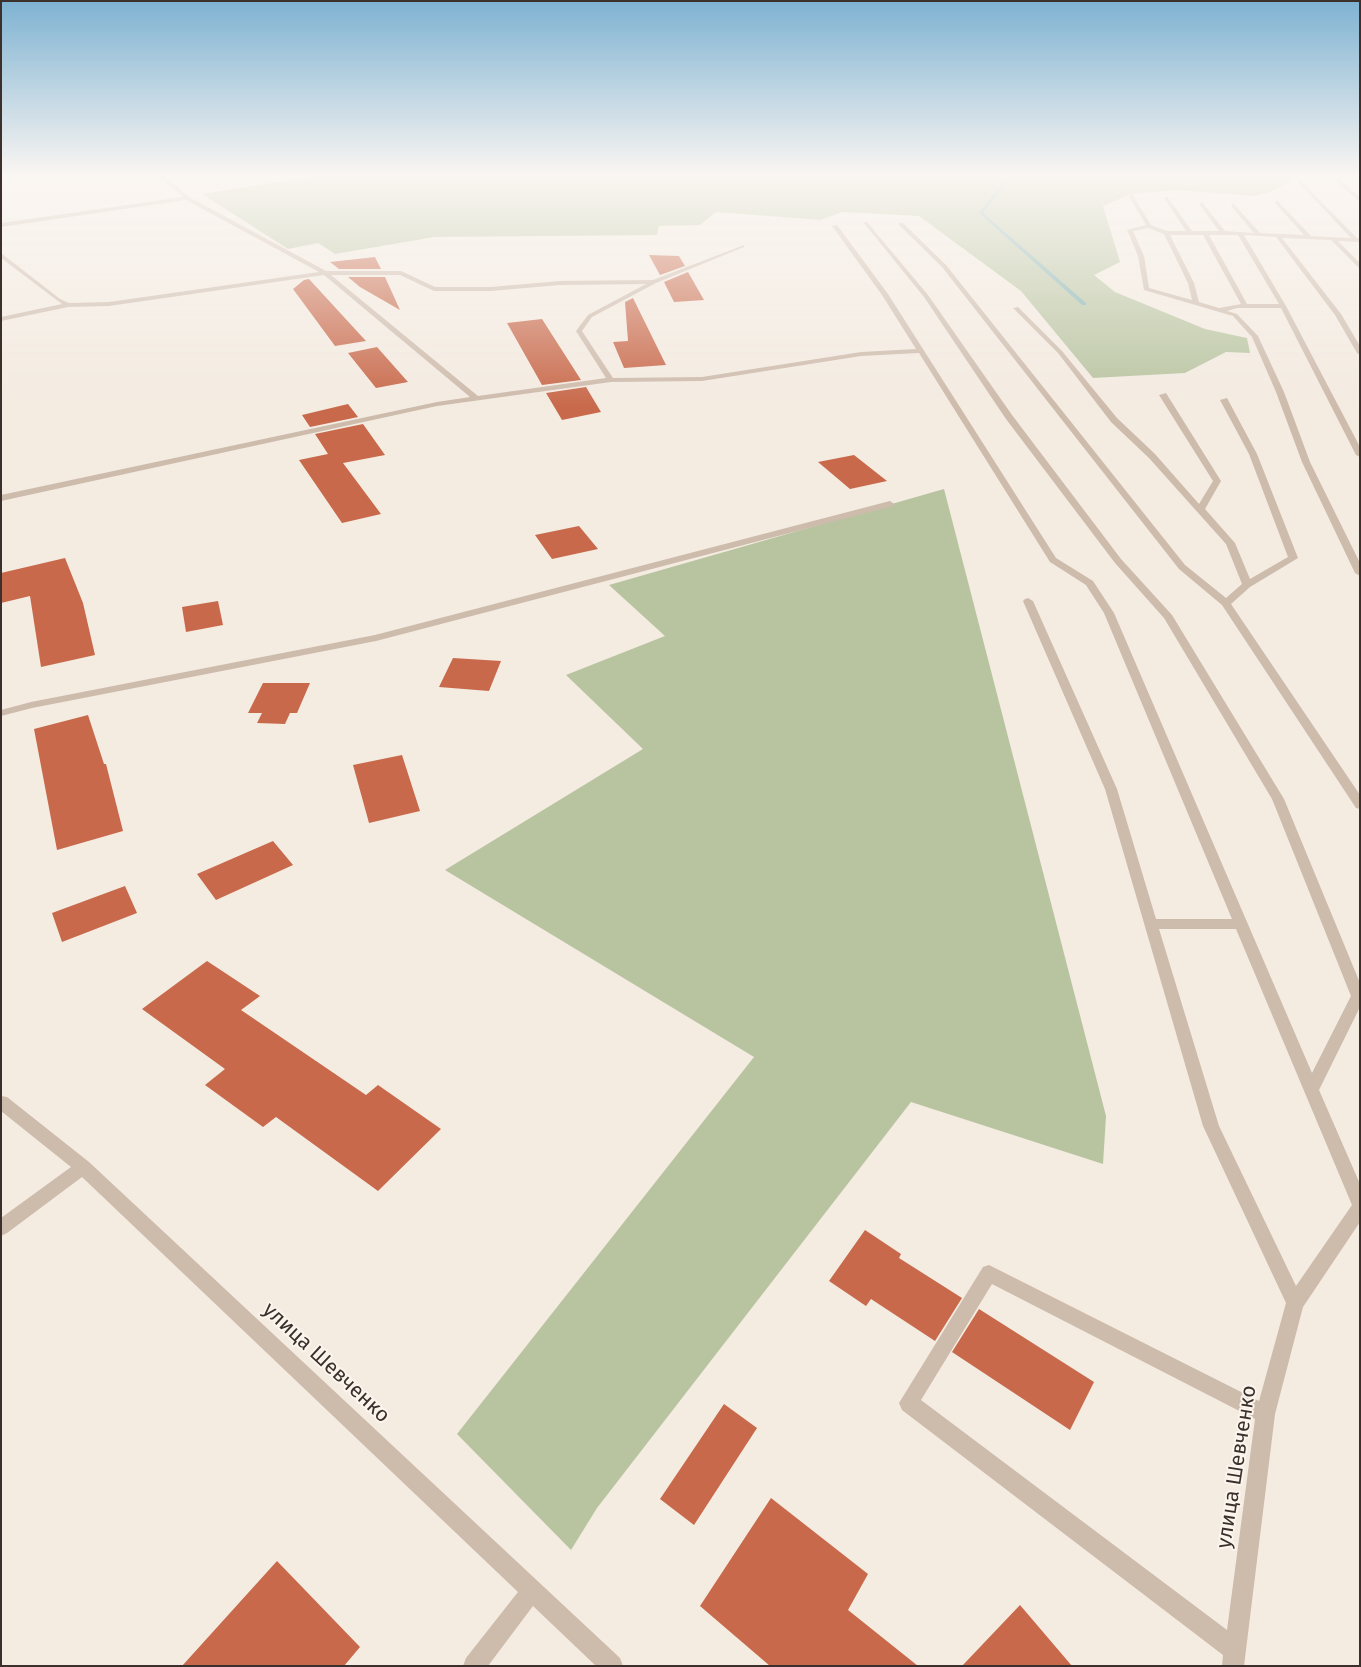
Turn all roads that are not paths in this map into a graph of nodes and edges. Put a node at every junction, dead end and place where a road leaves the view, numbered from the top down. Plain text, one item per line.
1 (284, 251) edge
2 (730, 251) edge
3 (854, 251) edge
4 (888, 251) edge
5 (928, 251) edge
6 (1139, 251) edge
7 (1175, 251) edge
8 (1215, 251) edge
9 (1250, 251) edge
10 (1289, 251) edge
11 (1344, 251) edge
12 (1, 255) edge
13 (1360, 267) edge
14 (325, 273) junction
15 (654, 282) junction
16 (1196, 303) junction
17 (68, 305) junction
18 (1245, 306) junction
19 (1283, 306) junction
20 (1016, 308) dead end
21 (1220, 310) junction
22 (1, 319) edge
23 (921, 351) junction
24 (1360, 353) edge
25 (612, 380) junction
26 (1164, 395) dead end
27 (477, 399) junction
28 (1224, 400) dead end
29 (1360, 455) edge
30 (1, 498) edge
31 (890, 504) dead end
32 (1200, 510) junction
33 (1360, 573) edge
34 (1247, 585) junction
35 (1028, 601) dead end
36 (1226, 603) junction
37 (1, 713) edge
38 (1360, 805) edge
39 (1151, 924) junction
40 (1240, 924) junction
41 (1359, 995) edge
42 (1311, 1091) junction
43 (1, 1102) edge
44 (83, 1167) junction
45 (1360, 1206) edge
46 (1, 1228) edge
47 (1295, 1303) junction
48 (1265, 1414) junction
49 (532, 1590) junction
50 (1234, 1658) edge
51 (474, 1666) edge
52 (612, 1666) edge

1 - 14 street
2 - 15 street
3 - 23 street
4 - 41 street
5 - 36 street
6 - 16 street
7 - 16 street
8 - 18 street
9 - 19 street
10 - 24 street
11 - 13 street
12 - 17 street
14 - 15 street
14 - 17 street
14 - 27 street
15 - 25 street
16 - 21 street
17 - 22 street
18 - 19 street
18 - 21 street
19 - 29 street
20 - 32 street
21 - 33 street
23 - 25 street
23 - 40 street
25 - 27 street
26 - 32 street
27 - 30 street
28 - 34 street
31 - 37 street
32 - 34 street
34 - 36 street
35 - 39 street
36 - 38 street
39 - 40 street
39 - 47 street
40 - 42 street
41 - 42 street
42 - 45 street
43 - 44 street, улица Шевченко
44 - 46 street
44 - 49 street, улица Шевченко
45 - 47 street, улица Шевченко
47 - 48 street, улица Шевченко
48 - 50 street, улица Шевченко
48 - 50 street
49 - 51 street
49 - 52 street, улица Шевченко

